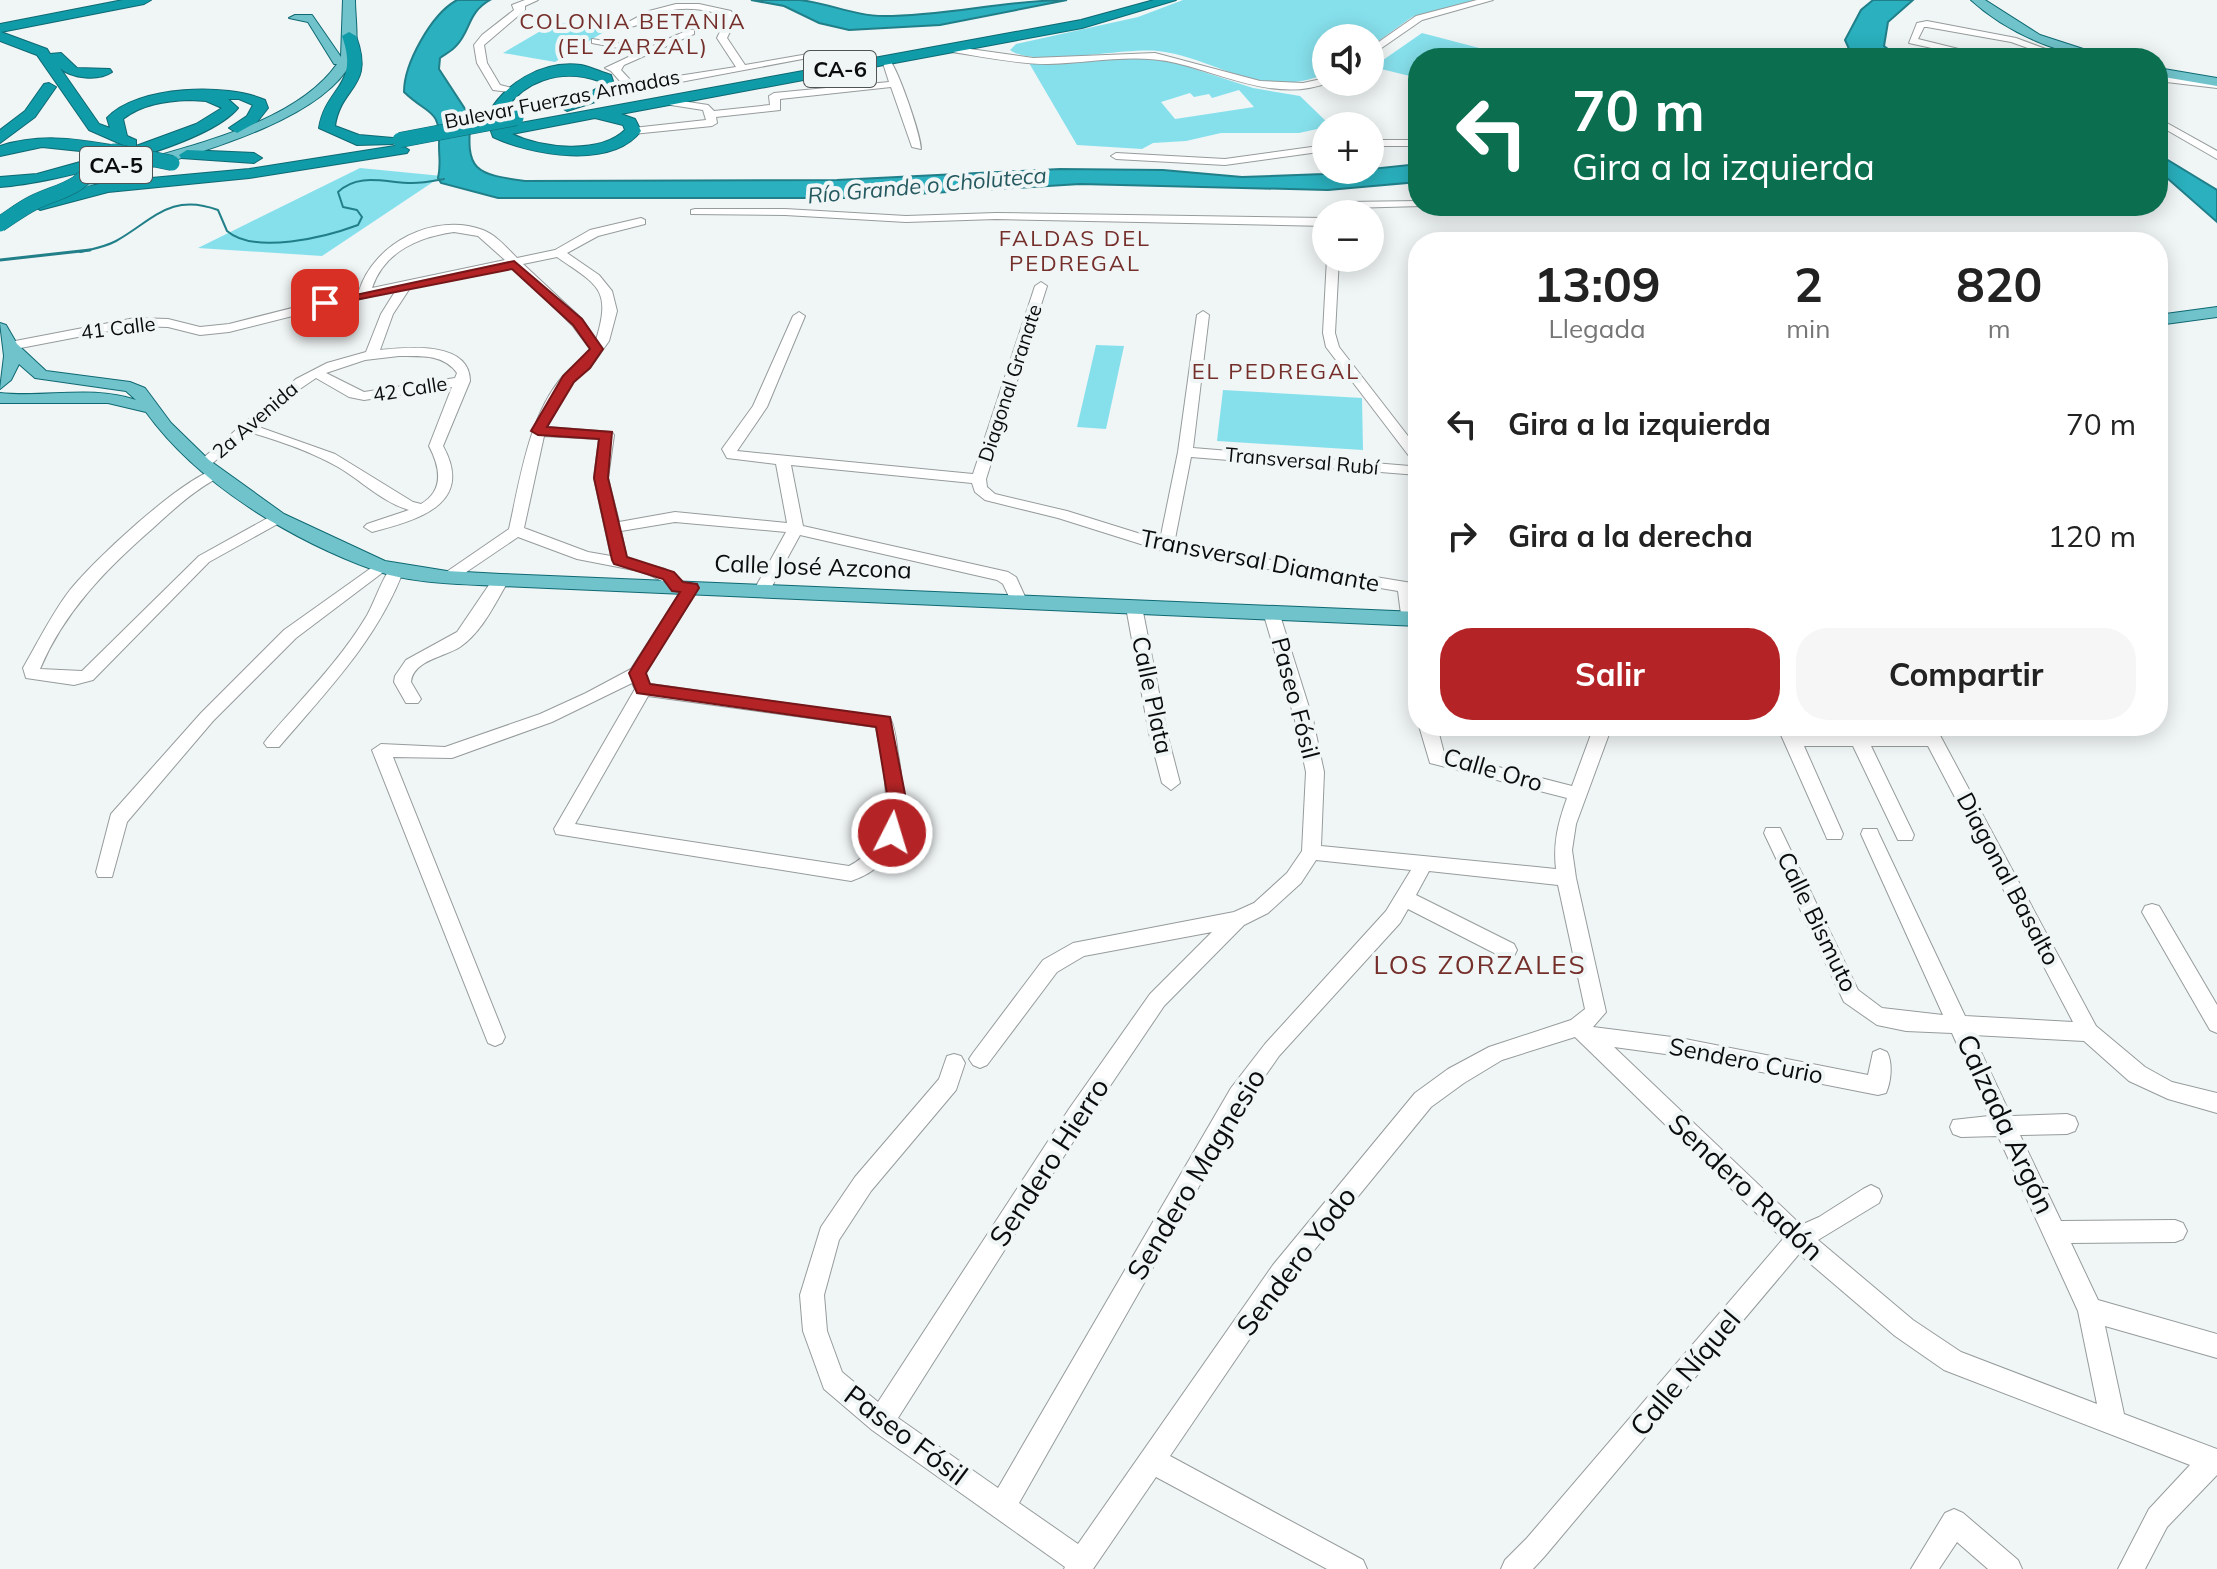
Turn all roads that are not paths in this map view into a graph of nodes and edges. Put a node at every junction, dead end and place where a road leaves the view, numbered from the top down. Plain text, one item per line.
1 (129, 0) edge
2 (144, 0) edge
3 (339, 0) edge
4 (349, 0) edge
5 (533, 0) edge
6 (1146, 0) edge
7 (1169, 0) edge
8 (1488, 0) edge
9 (1973, 1) edge
10 (97, 3) edge
11 (313, 6) dead end
12 (0, 25) edge
13 (626, 26) dead end
14 (691, 32) dead end
15 (1034, 33) junction
16 (0, 36) edge
17 (349, 36) junction
18 (595, 41) dead end
19 (1384, 43) edge
20 (0, 48) edge
21 (1944, 48) edge
22 (2036, 48) edge
23 (2060, 48) edge
24 (2072, 48) edge
25 (949, 49) junction
26 (651, 51) junction
27 (44, 54) junction
28 (1007, 55) junction
29 (808, 57) dead end
30 (887, 60) junction
31 (338, 61) junction
32 (620, 64) junction
33 (751, 70) junction
34 (597, 73) junction
35 (2168, 74) edge
36 (2217, 82) edge
37 (91, 83) dead end
38 (1312, 83) edge
39 (896, 84) junction
40 (49, 87) junction
41 (511, 89) junction
42 (211, 98) junction
43 (662, 101) junction
44 (98, 104) dead end
45 (556, 111) junction
46 (711, 118) junction
47 (513, 126) junction
48 (94, 127) junction
49 (2168, 127) edge
50 (237, 128) junction
51 (633, 131) junction
52 (0, 138) edge
53 (1384, 143) edge
54 (1408, 143) edge
55 (398, 144) junction
56 (917, 147) dead end
57 (119, 148) junction
58 (1312, 150) edge
59 (0, 153) edge
60 (146, 156) junction
61 (1116, 156) dead end
62 (2217, 156) edge
63 (180, 159) junction
64 (319, 162) junction
65 (260, 170) junction
66 (0, 184) edge
67 (66, 191) junction
68 (1384, 204) edge
69 (1408, 204) edge
70 (22, 212) junction
71 (695, 212) dead end
72 (0, 216) edge
73 (641, 222) dead end
74 (1312, 222) edge
75 (0, 226) edge
76 (559, 253) junction
77 (514, 264) junction
78 (1332, 272) edge
79 (1041, 286) dead end
80 (404, 288) junction
81 (364, 294) junction
82 (2217, 312) edge
83 (1203, 315) dead end
84 (799, 316) dead end
85 (2168, 319) edge
86 (0, 328) edge
87 (11, 347) junction
88 (596, 349) junction
89 (372, 355) junction
90 (315, 372) junction
91 (463, 381) junction
92 (0, 384) edge
93 (0, 398) edge
94 (55, 401) junction
95 (0, 412) edge
96 (157, 418) junction
97 (246, 427) junction
98 (538, 431) junction
99 (1408, 445) edge
100 (1185, 452) junction
101 (783, 462) junction
102 (209, 468) junction
103 (1408, 470) edge
104 (979, 479) junction
105 (426, 507) junction
106 (278, 518) junction
107 (372, 527) dead end
108 (613, 528) junction
109 (796, 528) junction
110 (516, 531) junction
111 (1166, 547) junction
112 (620, 560) junction
113 (388, 568) junction
114 (447, 577) junction
115 (501, 580) junction
116 (685, 587) junction
117 (1408, 588) edge
118 (762, 590) junction
119 (1019, 601) junction
120 (1134, 607) junction
121 (1271, 612) junction
122 (1408, 618) edge
123 (640, 681) junction
124 (412, 699) dead end
125 (1430, 736) edge
126 (1599, 736) edge
127 (1790, 736) edge
128 (1856, 736) edge
129 (1932, 736) edge
130 (273, 743) dead end
131 (1171, 783) dead end
132 (1578, 794) junction
133 (1773, 833) dead end
134 (1834, 834) dead end
135 (1870, 834) dead end
136 (1905, 835) dead end
137 (1311, 852) junction
138 (1423, 865) junction
139 (105, 872) dead end
140 (1566, 878) junction
141 (1404, 898) junction
142 (2152, 912) dead end
143 (1237, 919) junction
144 (1507, 950) dead end
145 (1958, 1024) junction
146 (2217, 1024) edge
147 (1582, 1031) junction
148 (2089, 1032) junction
149 (495, 1037) dead end
150 (1880, 1058) dead end
151 (980, 1059) dead end
152 (954, 1063) dead end
153 (2217, 1103) edge
154 (2067, 1124) dead end
155 (2006, 1126) junction
156 (1961, 1127) dead end
157 (1871, 1196) dead end
158 (2175, 1231) dead end
159 (2056, 1232) junction
160 (1798, 1238) junction
161 (2090, 1310) junction
162 (2217, 1346) edge
163 (881, 1421) junction
164 (2114, 1424) junction
165 (2214, 1461) edge
166 (1154, 1462) junction
167 (1002, 1507) junction
168 (1079, 1566) edge
169 (1354, 1569) edge
170 (1514, 1569) edge
171 (1924, 1569) edge
172 (2009, 1569) edge
173 (2131, 1569) edge

1 - 10 highway
2 - 12 highway
3 - 31 main road
4 - 17 main road
5 - 41 street
6 - 33 highway, Bulevar Fuerzas Armadas / CA-6
7 - 15 highway, Bulevar Fuerzas Armadas / CA-6
8 - 19 street
9 - 23 main road
9 - 24 main road
10 - 12 highway
11 - 31 main road
13 - 33 street
14 - 26 street
15 - 25 highway, Bulevar Fuerzas Armadas / CA-6
15 - 28 street
16 - 27 highway
17 - 55 highway
17 - 70 main road
18 - 26 street
20 - 40 highway, Bulevar Fuerzas Armadas
21 - 22 street
25 - 28 street
25 - 30 highway, Bulevar Fuerzas Armadas / CA-6
26 - 32 street
27 - 37 highway
27 - 48 highway, Bulevar Fuerzas Armadas / CA-6
28 - 38 street
29 - 33 street
30 - 39 street
30 - 43 highway, Bulevar Fuerzas Armadas / CA-6
31 - 50 main road
32 - 33 street
32 - 34 street
33 - 45 highway, Bulevar Fuerzas Armadas / CA-6
34 - 41 highway
34 - 45 highway
35 - 36 main road
39 - 46 street
39 - 56 street
40 - 52 highway
40 - 57 highway, Bulevar Fuerzas Armadas / CA-6
41 - 51 highway
42 - 57 highway
42 - 60 highway
42 - 66 highway
43 - 46 street
43 - 47 highway, Bulevar Fuerzas Armadas / CA-6
44 - 48 highway
45 - 47 highway, Bulevar Fuerzas Armadas / CA-6
46 - 51 street
47 - 51 highway
47 - 55 highway, Bulevar Fuerzas Armadas / CA-6
48 - 57 highway, Bulevar Fuerzas Armadas / CA-6
49 - 62 street
50 - 57 highway
50 - 60 main road, CA-5
53 - 54 street
55 - 63 highway, Bulevar Fuerzas Armadas / CA-6
55 - 64 highway, Bulevar Fuerzas Armadas / CA-6
57 - 59 highway
57 - 60 main road, CA-5
57 - 63 highway, Bulevar Fuerzas Armadas / CA-6, bridge
57 - 66 highway
57 - 72 main road, CA-5
58 - 61 street
59 - 67 highway, bridge
63 - 64 highway, Bulevar Fuerzas Armadas / CA-6
64 - 65 highway
65 - 67 highway
65 - 70 highway
67 - 75 highway, bridge
68 - 69 street
70 - 75 main road
71 - 74 street
73 - 76 street, 41 Calle
76 - 77 street, 41 Calle
76 - 88 street
77 - 80 street, 41 Calle
77 - 81 street
77 - 88 street
78 - 99 street
79 - 104 street, Diagonal Granate
80 - 81 street, 41 Calle
80 - 89 street
81 - 87 street, 41 Calle
82 - 85 main road
83 - 100 street
84 - 101 street
86 - 87 main road, Calle José Azcona
87 - 92 main road
87 - 96 main road, Calle José Azcona
88 - 98 street
89 - 90 street, 2a Avenida
89 - 91 street, 2a Avenida
90 - 91 street, 42 Calle
90 - 97 street, 2a Avenida
91 - 105 street
93 - 94 main road, Calle José Azcona
94 - 95 main road
94 - 96 main road, Calle José Azcona
96 - 102 main road, Calle José Azcona
97 - 102 street, 2a Avenida
97 - 105 street
98 - 108 street
98 - 110 street
100 - 103 street, Transversal Rubí
100 - 111 street
101 - 104 street
101 - 109 street
102 - 106 main road, Calle José Azcona
102 - 106 street, 2a Avenida
104 - 111 street, Transversal Diamante
105 - 107 street
106 - 113 main road, Calle José Azcona
108 - 109 street
108 - 112 street
109 - 118 street
109 - 119 street
110 - 112 street
110 - 114 street
111 - 117 street, Transversal Diamante
112 - 116 street
113 - 114 main road, Calle José Azcona
113 - 130 street
113 - 139 street
114 - 115 main road, Calle José Azcona
115 - 116 main road, Calle José Azcona
115 - 124 street
116 - 118 main road, Calle José Azcona
116 - 123 street
118 - 119 main road, Calle José Azcona
119 - 120 main road, Calle José Azcona
120 - 121 main road, Calle José Azcona
120 - 131 street, Calle Plata
121 - 122 main road, Calle José Azcona
121 - 137 street, Paseo Fósil
123 - 123 street
123 - 149 street
125 - 132 street, Calle Oro
126 - 132 street
127 - 134 street
128 - 136 street
129 - 148 street, Diagonal Basalto
132 - 140 street
133 - 145 street, Calle Bismuto
135 - 145 street, Calzada Argón
137 - 138 street
137 - 143 street
138 - 140 street
138 - 141 street, Sendero Magnesio
140 - 147 street
141 - 144 street
141 - 167 street, Sendero Magnesio
142 - 146 street
143 - 151 street
143 - 163 street, Sendero Hierro
145 - 148 street, Calle Bismuto
145 - 155 street, Calzada Argón
147 - 150 street, Sendero Curio
147 - 160 street, Sendero Radón
147 - 166 street, Sendero Yodo
148 - 153 street
152 - 163 street, Paseo Fósil
154 - 155 street
155 - 156 street
155 - 159 street, Calzada Argón
157 - 160 street, Calle Níquel
158 - 159 street
159 - 161 street, Calzada Argón
160 - 164 street, Sendero Radón
160 - 170 street, Calle Níquel
161 - 162 street
161 - 164 street, Calzada Argón
163 - 167 street, Paseo Fósil
164 - 165 street, Sendero Radón
165 - 173 street
166 - 168 street, Sendero Yodo
166 - 169 street
167 - 168 street, Paseo Fósil
171 - 172 street

